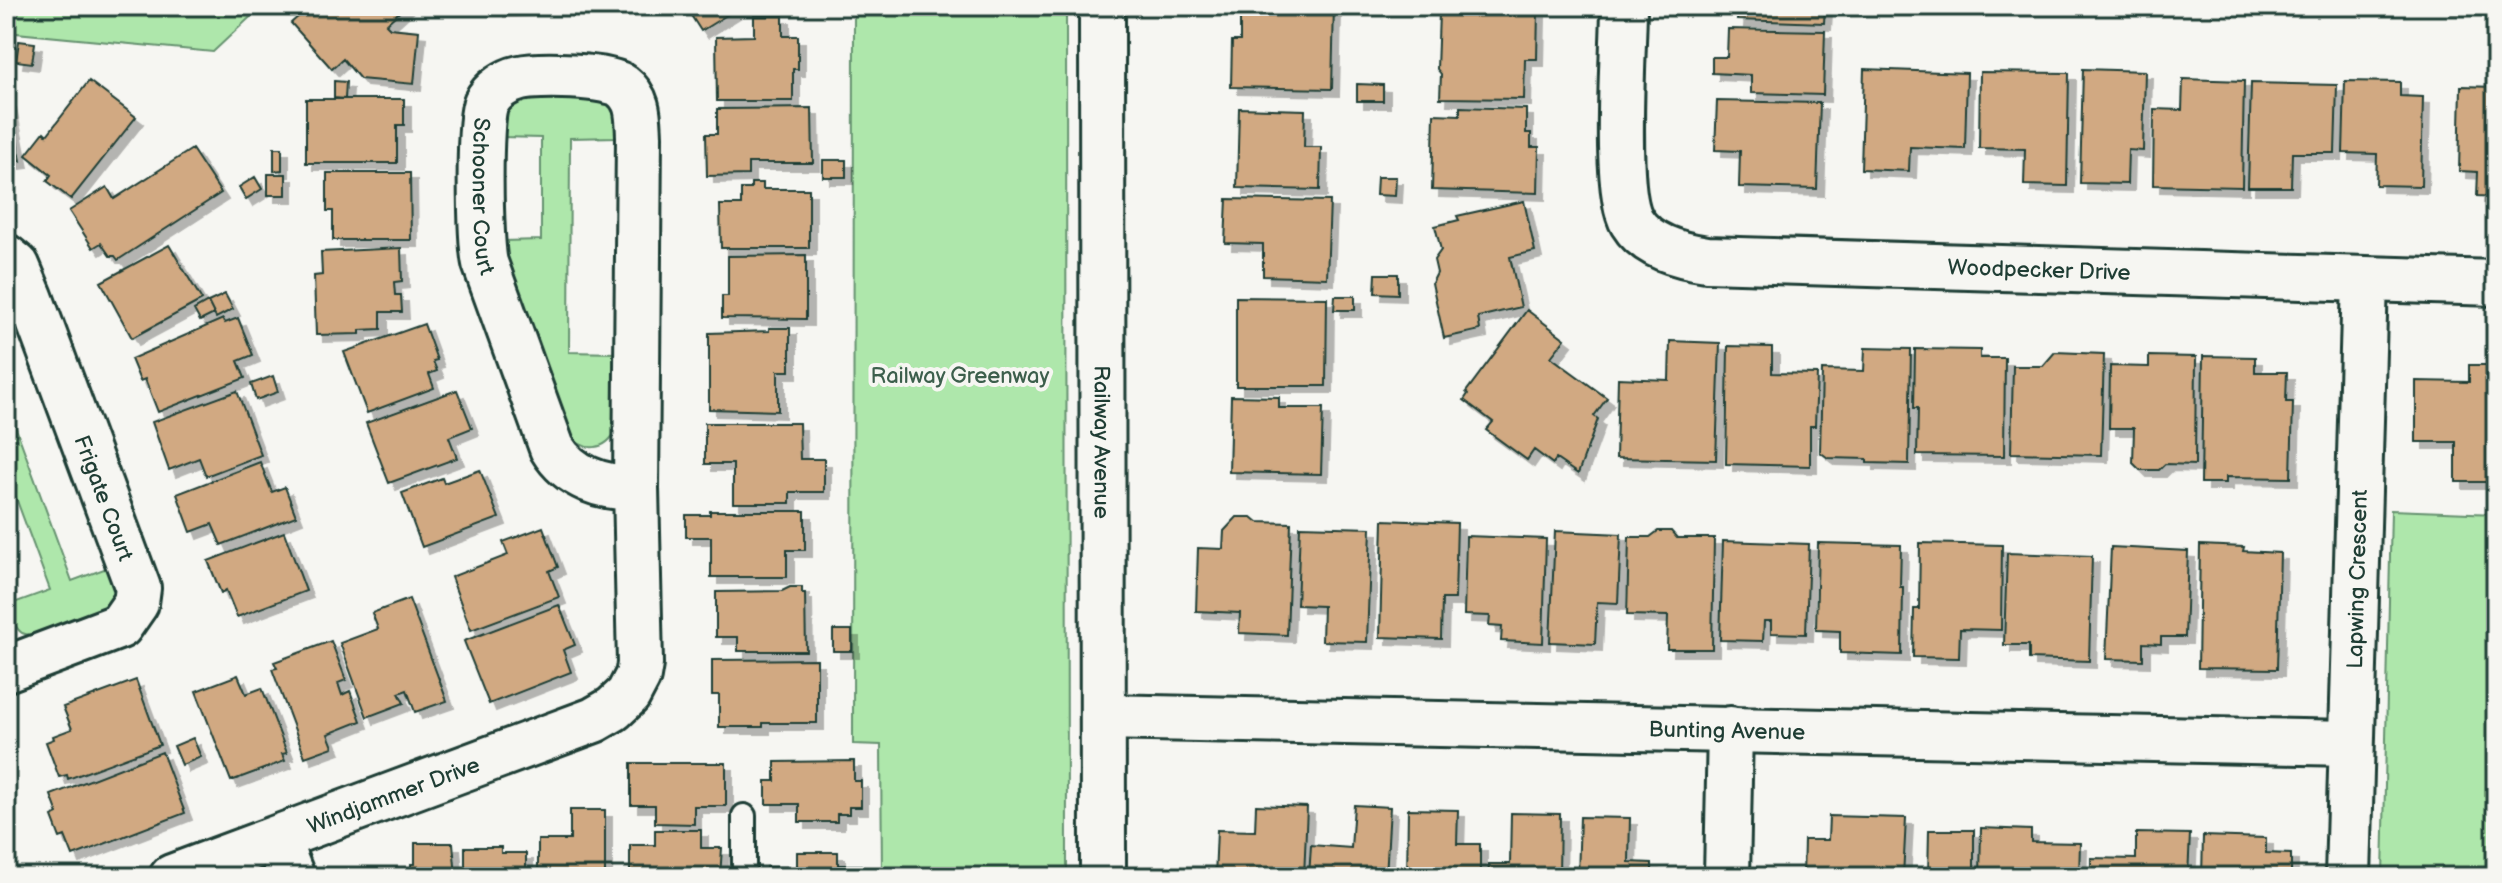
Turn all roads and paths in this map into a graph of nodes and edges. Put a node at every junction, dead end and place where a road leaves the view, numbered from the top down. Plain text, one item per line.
1 (1102, 6) edge
2 (1624, 6) edge
3 (6, 257) edge
4 (2365, 280) junction
5 (2496, 283) edge
6 (636, 488) junction
7 (6, 669) edge
8 (613, 709) joint
9 (1103, 717) junction
10 (1730, 729) junction
11 (2351, 743) junction
12 (744, 816) dead end
13 (285, 858) edge
14 (172, 877) edge
15 (744, 877) edge
16 (1103, 877) edge
17 (1727, 877) edge
18 (2348, 877) edge

1 - 9 street, Railway Avenue
2 - 4 street, Woodpecker Drive
3 - 7 street, Frigate Court
4 - 5 street, Woodpecker Drive
4 - 11 street, Lapwing Crescent
6 - 6 street, Schooner Court
6 - 8 street, Schooner Court
8 - 13 street, Windjammer Drive
9 - 10 street, Bunting Avenue
9 - 16 street, Railway Avenue
10 - 11 street, Bunting Avenue
10 - 17 street
11 - 18 street, Lapwing Crescent
12 - 15 lane
13 - 14 street, Windjammer Drive

